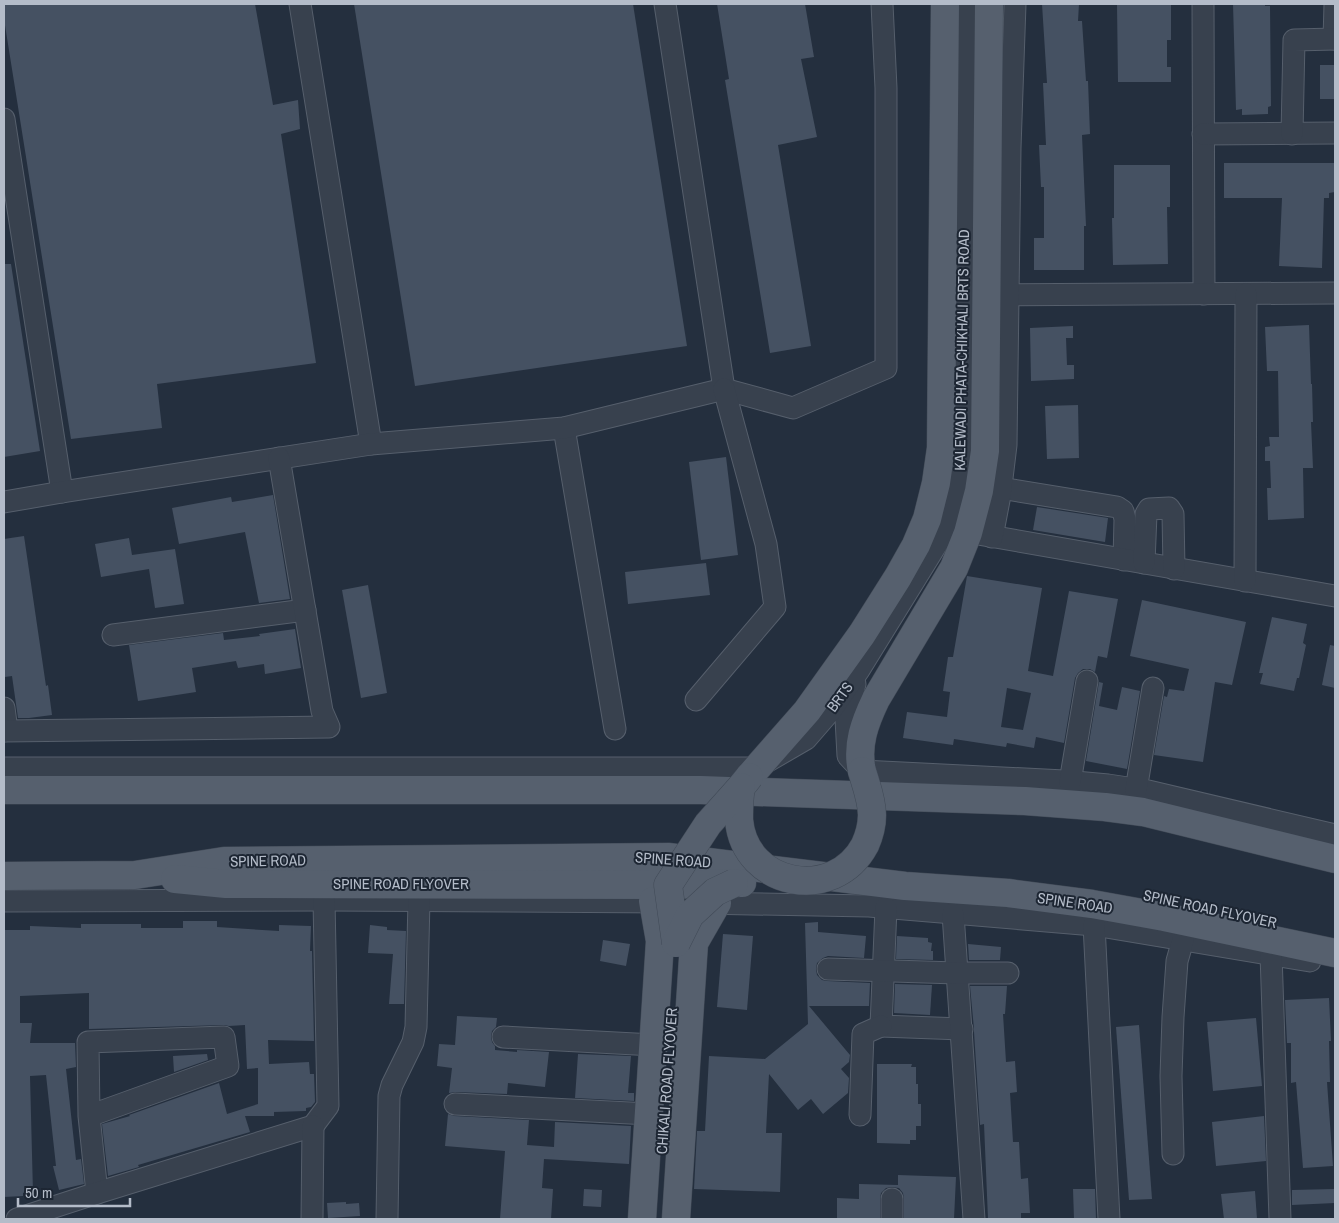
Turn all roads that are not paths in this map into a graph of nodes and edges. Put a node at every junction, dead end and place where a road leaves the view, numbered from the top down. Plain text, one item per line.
1 (300, 4) edge
2 (665, 4) edge
3 (882, 4) edge
4 (945, 4) edge
5 (966, 4) edge
6 (989, 4) edge
7 (1015, 4) edge
8 (1202, 4) edge
9 (1335, 4) edge
10 (1334, 39) edge
11 (4, 119) edge
12 (1335, 133) edge
13 (1203, 134) junction
14 (1292, 134) junction
15 (1335, 293) edge
16 (1204, 294) junction
17 (1246, 294) junction
18 (997, 296) junction
19 (724, 388) junction
20 (564, 428) junction
21 (371, 444) junction
22 (279, 458) junction
23 (1000, 488) junction
24 (62, 492) junction
25 (4, 502) edge
26 (959, 528) junction
27 (1134, 562) junction
28 (1174, 568) junction
29 (1245, 581) junction
30 (1335, 596) edge
31 (305, 610) junction
32 (114, 635) dead end
33 (859, 670) junction
34 (1087, 681) dead end
35 (1153, 688) dead end
36 (696, 700) dead end
37 (4, 708) edge
38 (615, 729) dead end
39 (4, 731) edge
40 (4, 768) edge
41 (862, 771) junction
42 (749, 778) junction
43 (1070, 782) junction
44 (4, 790) edge
45 (1136, 790) junction
46 (1335, 835) edge
47 (1335, 859) edge
48 (845, 868) junction
49 (135, 875) junction
50 (4, 876) edge
51 (798, 881) junction
52 (660, 893) junction
53 (725, 893) junction
54 (324, 900) junction
55 (419, 900) junction
56 (4, 901) edge
57 (886, 908) junction
58 (953, 914) junction
59 (1094, 915) junction
60 (1335, 936) edge
61 (1183, 940) junction
62 (676, 944) junction
63 (1271, 954) junction
64 (1335, 954) edge
65 (1335, 966) edge
66 (828, 969) dead end
67 (884, 971) junction
68 (958, 973) junction
69 (1008, 973) dead end
70 (881, 1026) junction
71 (962, 1029) junction
72 (503, 1038) dead end
73 (654, 1046) junction
74 (455, 1104) dead end
75 (649, 1114) junction
76 (860, 1115) dead end
77 (90, 1116) junction
78 (313, 1126) junction
79 (1174, 1154) dead end
80 (97, 1193) junction
81 (17, 1219) edge
82 (312, 1219) edge
83 (387, 1219) edge
84 (642, 1219) edge
85 (658, 1219) edge
86 (676, 1219) edge
87 (974, 1219) edge
88 (1109, 1219) edge
89 (1280, 1219) edge

1 - 21 street
2 - 19 street
3 - 19 street
4 - 26 main road
5 - 26 street, KALEWADI PHATA-CHIKHALI BRTS ROAD
6 - 18 main road
7 - 18 street
8 - 13 street
9 - 10 street
10 - 14 street
11 - 24 street
12 - 14 street
13 - 14 street
13 - 16 street
15 - 17 street
16 - 17 street
16 - 18 street
17 - 29 street
18 - 23 street
18 - 26 main road
19 - 20 street
19 - 36 street
20 - 21 street
20 - 38 street
21 - 22 street
22 - 24 street
22 - 31 street
23 - 26 street
23 - 27 street
24 - 25 street
26 - 27 street
26 - 33 street, KALEWADI PHATA-CHIKHALI BRTS ROAD
26 - 41 main road, SPINE ROAD FLYOVER
26 - 42 main road
27 - 28 street
27 - 28 street
28 - 29 street
29 - 30 street
31 - 32 street
31 - 39 street
33 - 41 street, BRTS
33 - 42 street, BRTS
34 - 43 street
35 - 45 street
37 - 39 street
40 - 42 street
41 - 43 street
41 - 48 main road, SPINE ROAD FLYOVER, bridge
42 - 51 main road, SPINE ROAD FLYOVER, bridge
42 - 52 main road, bridge
43 - 45 street
44 - 47 main road
45 - 46 street
48 - 51 main road, SPINE ROAD FLYOVER, bridge
48 - 60 main road, SPINE ROAD FLYOVER
49 - 50 main road, SPINE ROAD
49 - 52 main road, SPINE ROAD FLYOVER
49 - 59 main road, SPINE ROAD
51 - 53 main road, SPINE ROAD FLYOVER, bridge
52 - 53 main road, SPINE ROAD FLYOVER, bridge
52 - 55 street
52 - 62 main road, CHIKALI ROAD FLYOVER, bridge
52 - 73 main road
53 - 57 street, SPINE ROAD
53 - 62 main road, CHIKALI ROAD FLYOVER, bridge
53 - 86 main road
54 - 55 street
54 - 56 street
54 - 78 street
55 - 83 street
57 - 58 street, SPINE ROAD
57 - 67 street
58 - 59 street, SPINE ROAD
58 - 68 street
59 - 61 street, SPINE ROAD
59 - 64 main road, SPINE ROAD
59 - 88 street
61 - 63 street, SPINE ROAD
61 - 79 street
62 - 85 main road, CHIKALI ROAD FLYOVER
63 - 65 street, SPINE ROAD
63 - 89 street
66 - 67 street
67 - 68 street
67 - 70 street
68 - 69 street
68 - 71 street
70 - 71 street
70 - 76 street
71 - 87 street
72 - 73 street
73 - 75 main road
74 - 75 street
75 - 84 main road
77 - 77 street
77 - 80 street
78 - 80 street
78 - 82 street
80 - 81 street

